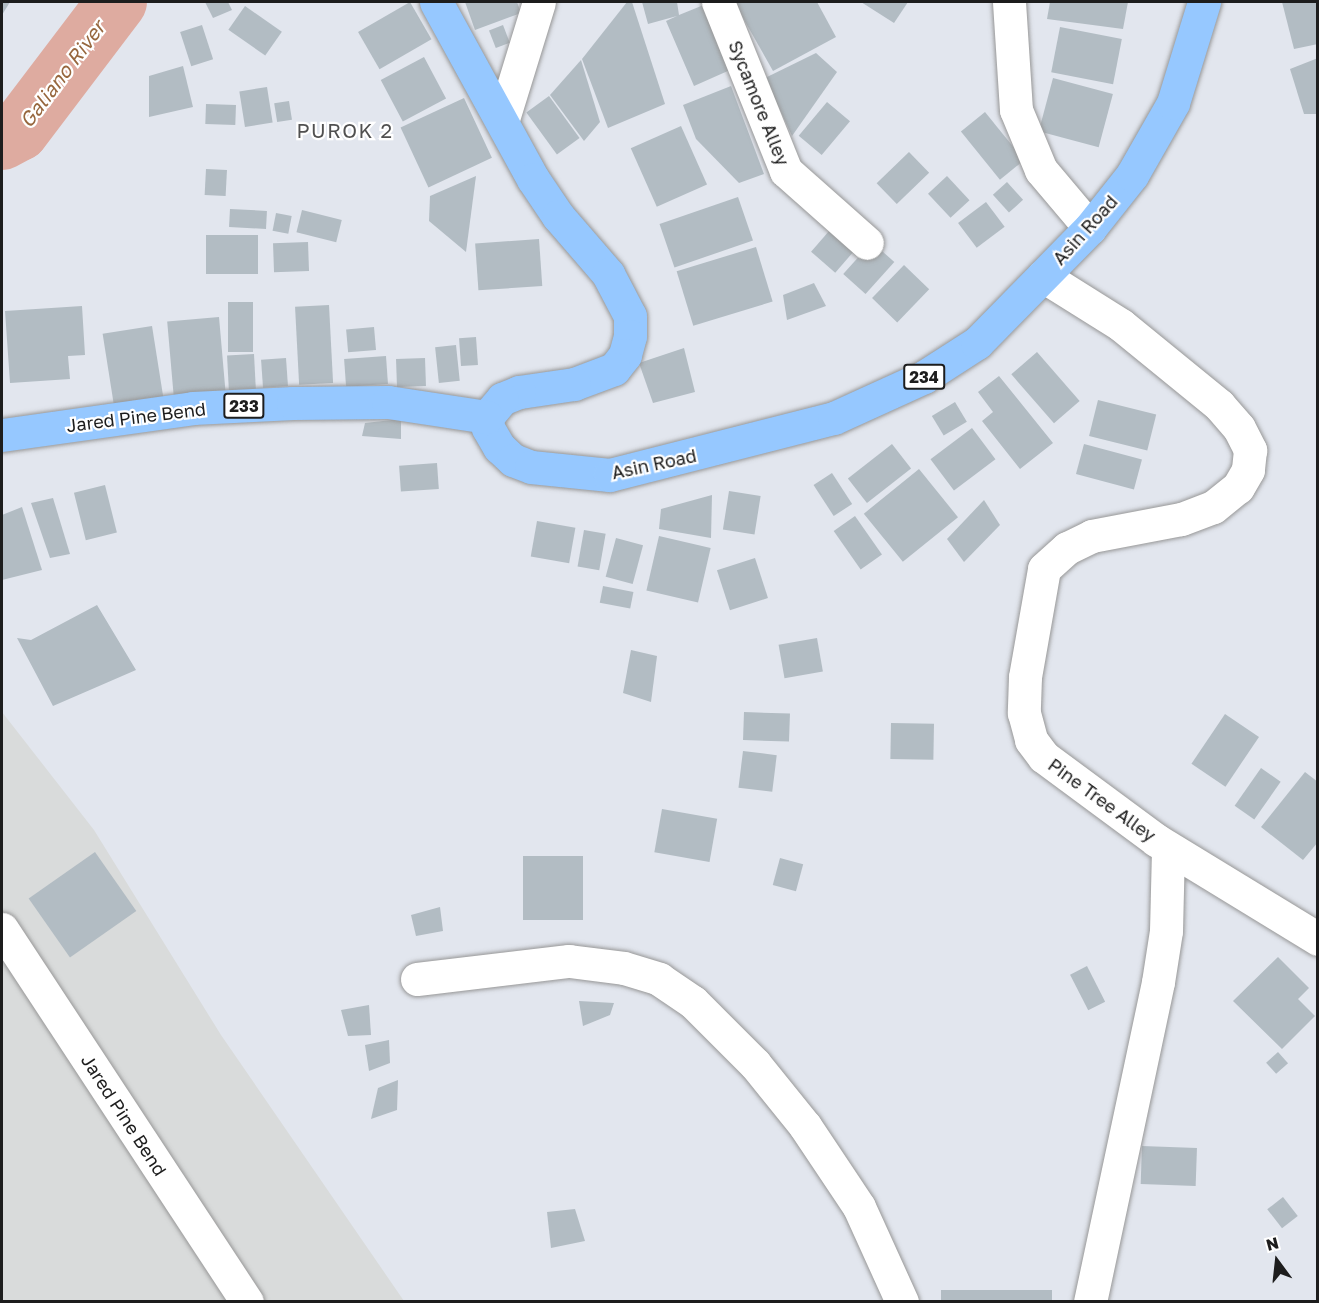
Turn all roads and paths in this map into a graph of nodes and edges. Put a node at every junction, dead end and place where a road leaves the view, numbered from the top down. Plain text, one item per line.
1 (436, 2) edge
2 (539, 2) edge
3 (718, 2) edge
4 (1009, 2) edge
5 (1204, 2) edge
6 (503, 119) junction
7 (1090, 228) junction
8 (867, 243) dead end
9 (1042, 276) junction
10 (487, 417) junction
11 (2, 435) edge
12 (1168, 848) junction
13 (2, 928) edge
14 (1317, 939) edge
15 (417, 979) dead end
16 (247, 1302) edge
17 (902, 1302) edge
18 (1090, 1302) edge

1 - 6 main road
2 - 6 street
3 - 8 street, Sycamore Alley
4 - 7 street
5 - 7 main road, Asin Road / 234
6 - 10 main road
7 - 9 main road, Asin Road / 234
9 - 10 main road, Asin Road / 234
9 - 12 street, Pine Tree Alley
10 - 11 main road, Jared Pine Bend / 233
12 - 14 street, Pine Tree Alley
12 - 18 street
13 - 16 street, Jared Pine Bend
15 - 17 street

